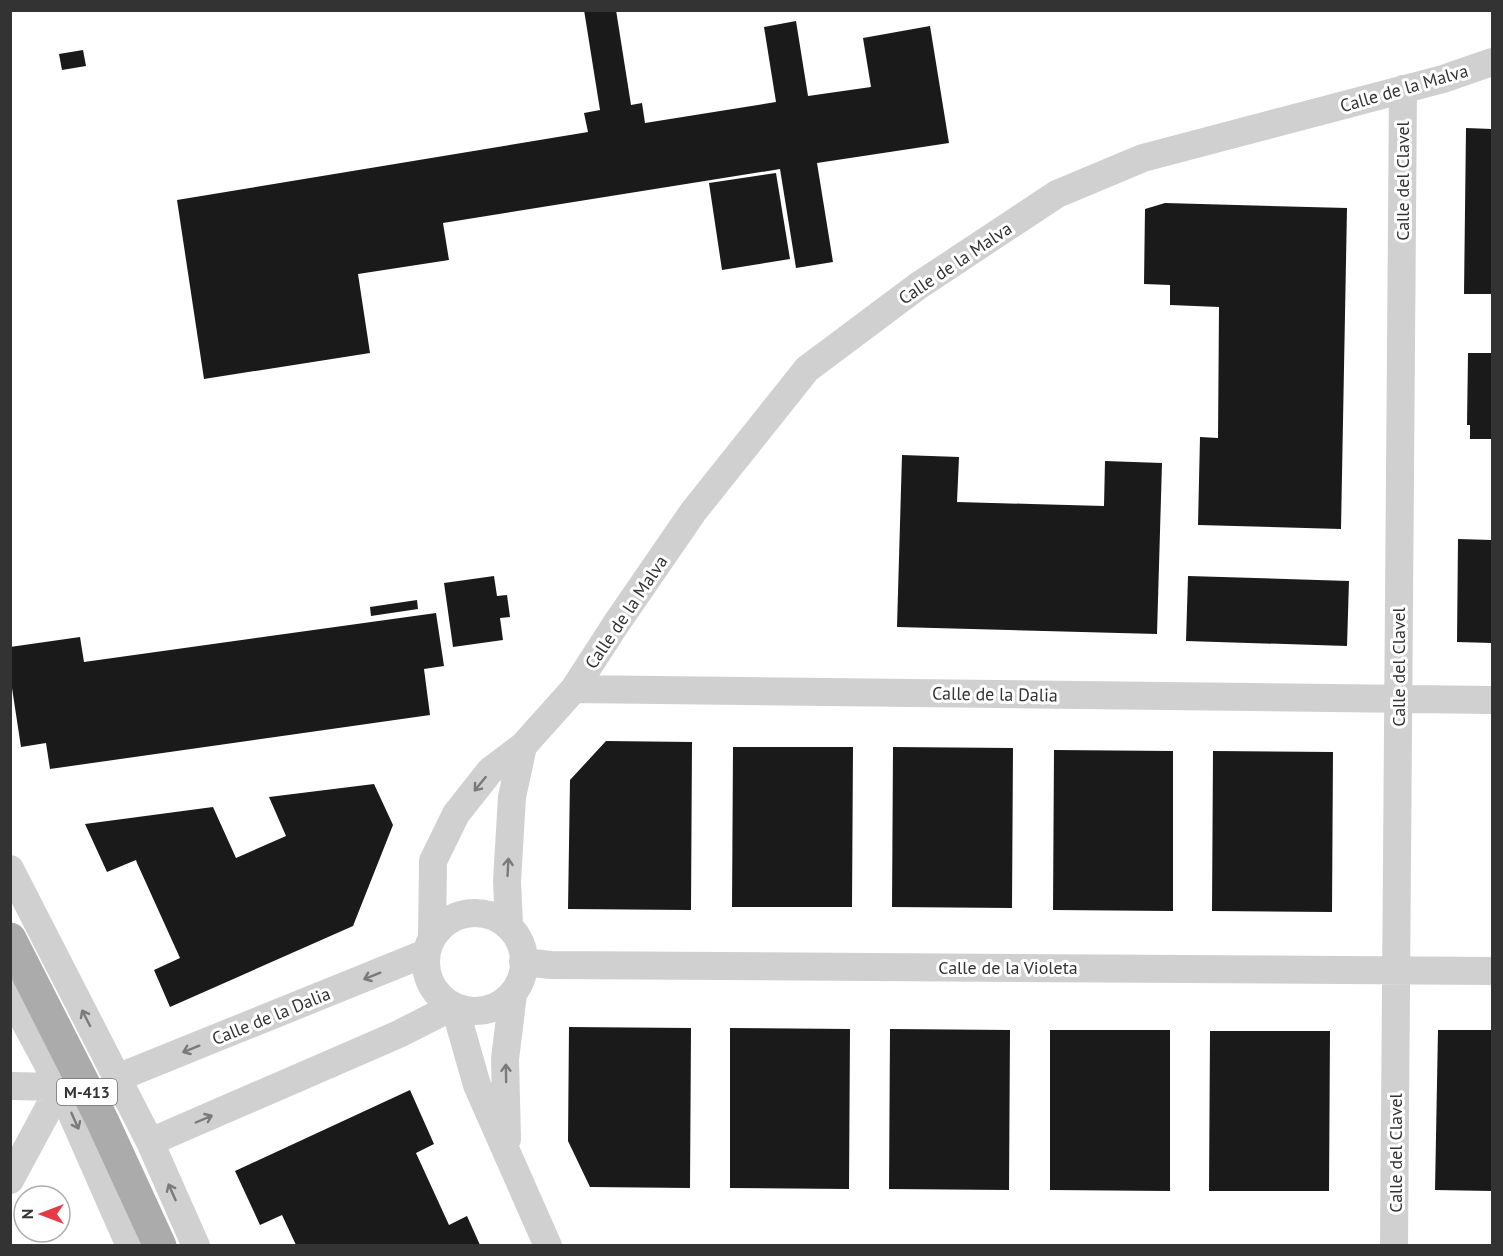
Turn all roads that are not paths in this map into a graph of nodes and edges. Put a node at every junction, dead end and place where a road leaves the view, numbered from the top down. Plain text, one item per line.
1 (1492, 62) edge
2 (1403, 89) junction
3 (574, 689) junction
4 (1398, 699) junction
5 (1492, 700) edge
6 (523, 746) junction
7 (10, 869) edge
8 (508, 925) junction
9 (10, 939) edge
10 (429, 944) junction
11 (523, 962) junction
12 (1396, 969) junction
13 (1492, 971) edge
14 (10, 994) edge
15 (513, 994) junction
16 (454, 1007) junction
17 (117, 1078) junction
18 (10, 1086) edge
19 (60, 1087) junction
20 (150, 1142) junction
21 (507, 1153) junction
22 (10, 1180) edge
23 (130, 1245) edge
24 (160, 1245) edge
25 (196, 1245) edge
26 (548, 1245) edge
27 (1394, 1245) edge

1 - 2 street, Calle de la Malva
2 - 3 street, Calle de la Malva
2 - 4 street, Calle del Clavel
3 - 4 street, Calle de la Dalia
3 - 6 street
4 - 5 street, Calle de la Dalia
4 - 12 street, Calle del Clavel
8 -> 6 street
6 -> 10 street
17 -> 7 street
8 - 10 street
8 - 11 street
9 - 24 main road, M-413
10 - 16 street
10 -> 17 street, Calle de la Dalia
11 - 12 street, Calle de la Violeta
11 - 15 street
12 - 13 street, Calle de la Violeta
12 - 27 street, Calle del Clavel
14 - 19 street
15 - 16 street
21 -> 15 street
20 -> 16 street
16 - 21 street
17 - 20 street
18 - 19 street
19 - 22 street
19 -> 23 street
25 -> 20 street
21 - 26 street

